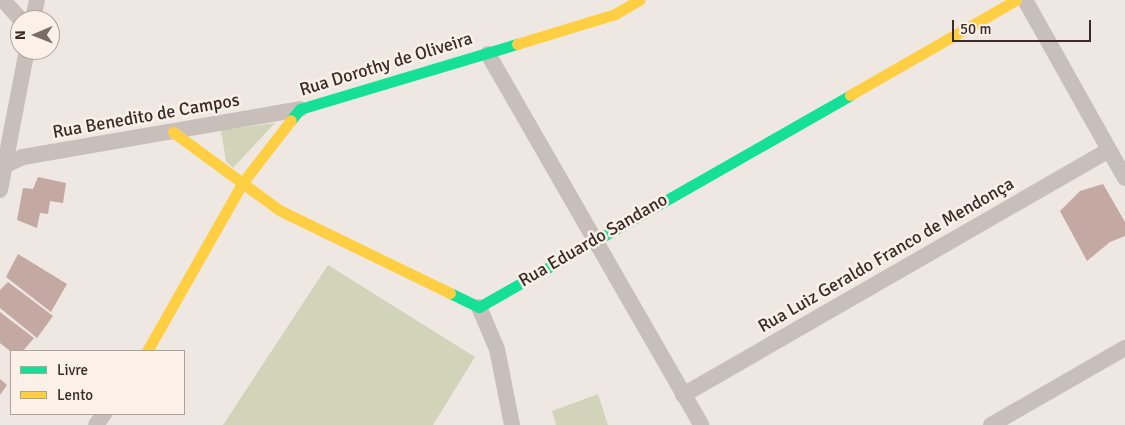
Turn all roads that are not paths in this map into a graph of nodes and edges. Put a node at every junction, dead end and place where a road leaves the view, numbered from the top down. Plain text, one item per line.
1 (3, 0) edge
2 (640, 0) edge
3 (1016, 0) edge
4 (1025, 0) edge
5 (12, 10) edge
6 (488, 54) junction
7 (25, 60) edge
8 (300, 109) junction
9 (173, 132) junction
10 (1109, 150) junction
11 (2, 166) edge
12 (1125, 178) edge
13 (243, 182) junction
14 (0, 190) edge
15 (592, 241) junction
16 (479, 307) junction
17 (1125, 348) edge
18 (147, 350) edge
19 (683, 395) junction
20 (512, 425) edge
21 (701, 425) edge
22 (991, 425) edge

1 - 5 street
2 - 6 street, Rua Dorothy de Oliveira
3 - 15 street, Rua Eduardo Sandano
4 - 10 street
6 - 8 street, Rua Dorothy de Oliveira
6 - 15 street
7 - 11 street
8 - 9 street, Rua Benedito de Campos
8 - 13 street, Rua Dorothy de Oliveira
9 - 11 street, Rua Benedito de Campos
9 - 13 street
10 - 12 street
10 - 19 street, Rua Luiz Geraldo Franco de Mendonça
11 - 14 street
13 - 16 street
13 - 18 street, Rua Dorothy de Oliveira
15 - 16 street, Rua Eduardo Sandano
15 - 19 street
16 - 20 street
17 - 22 street
19 - 21 street

